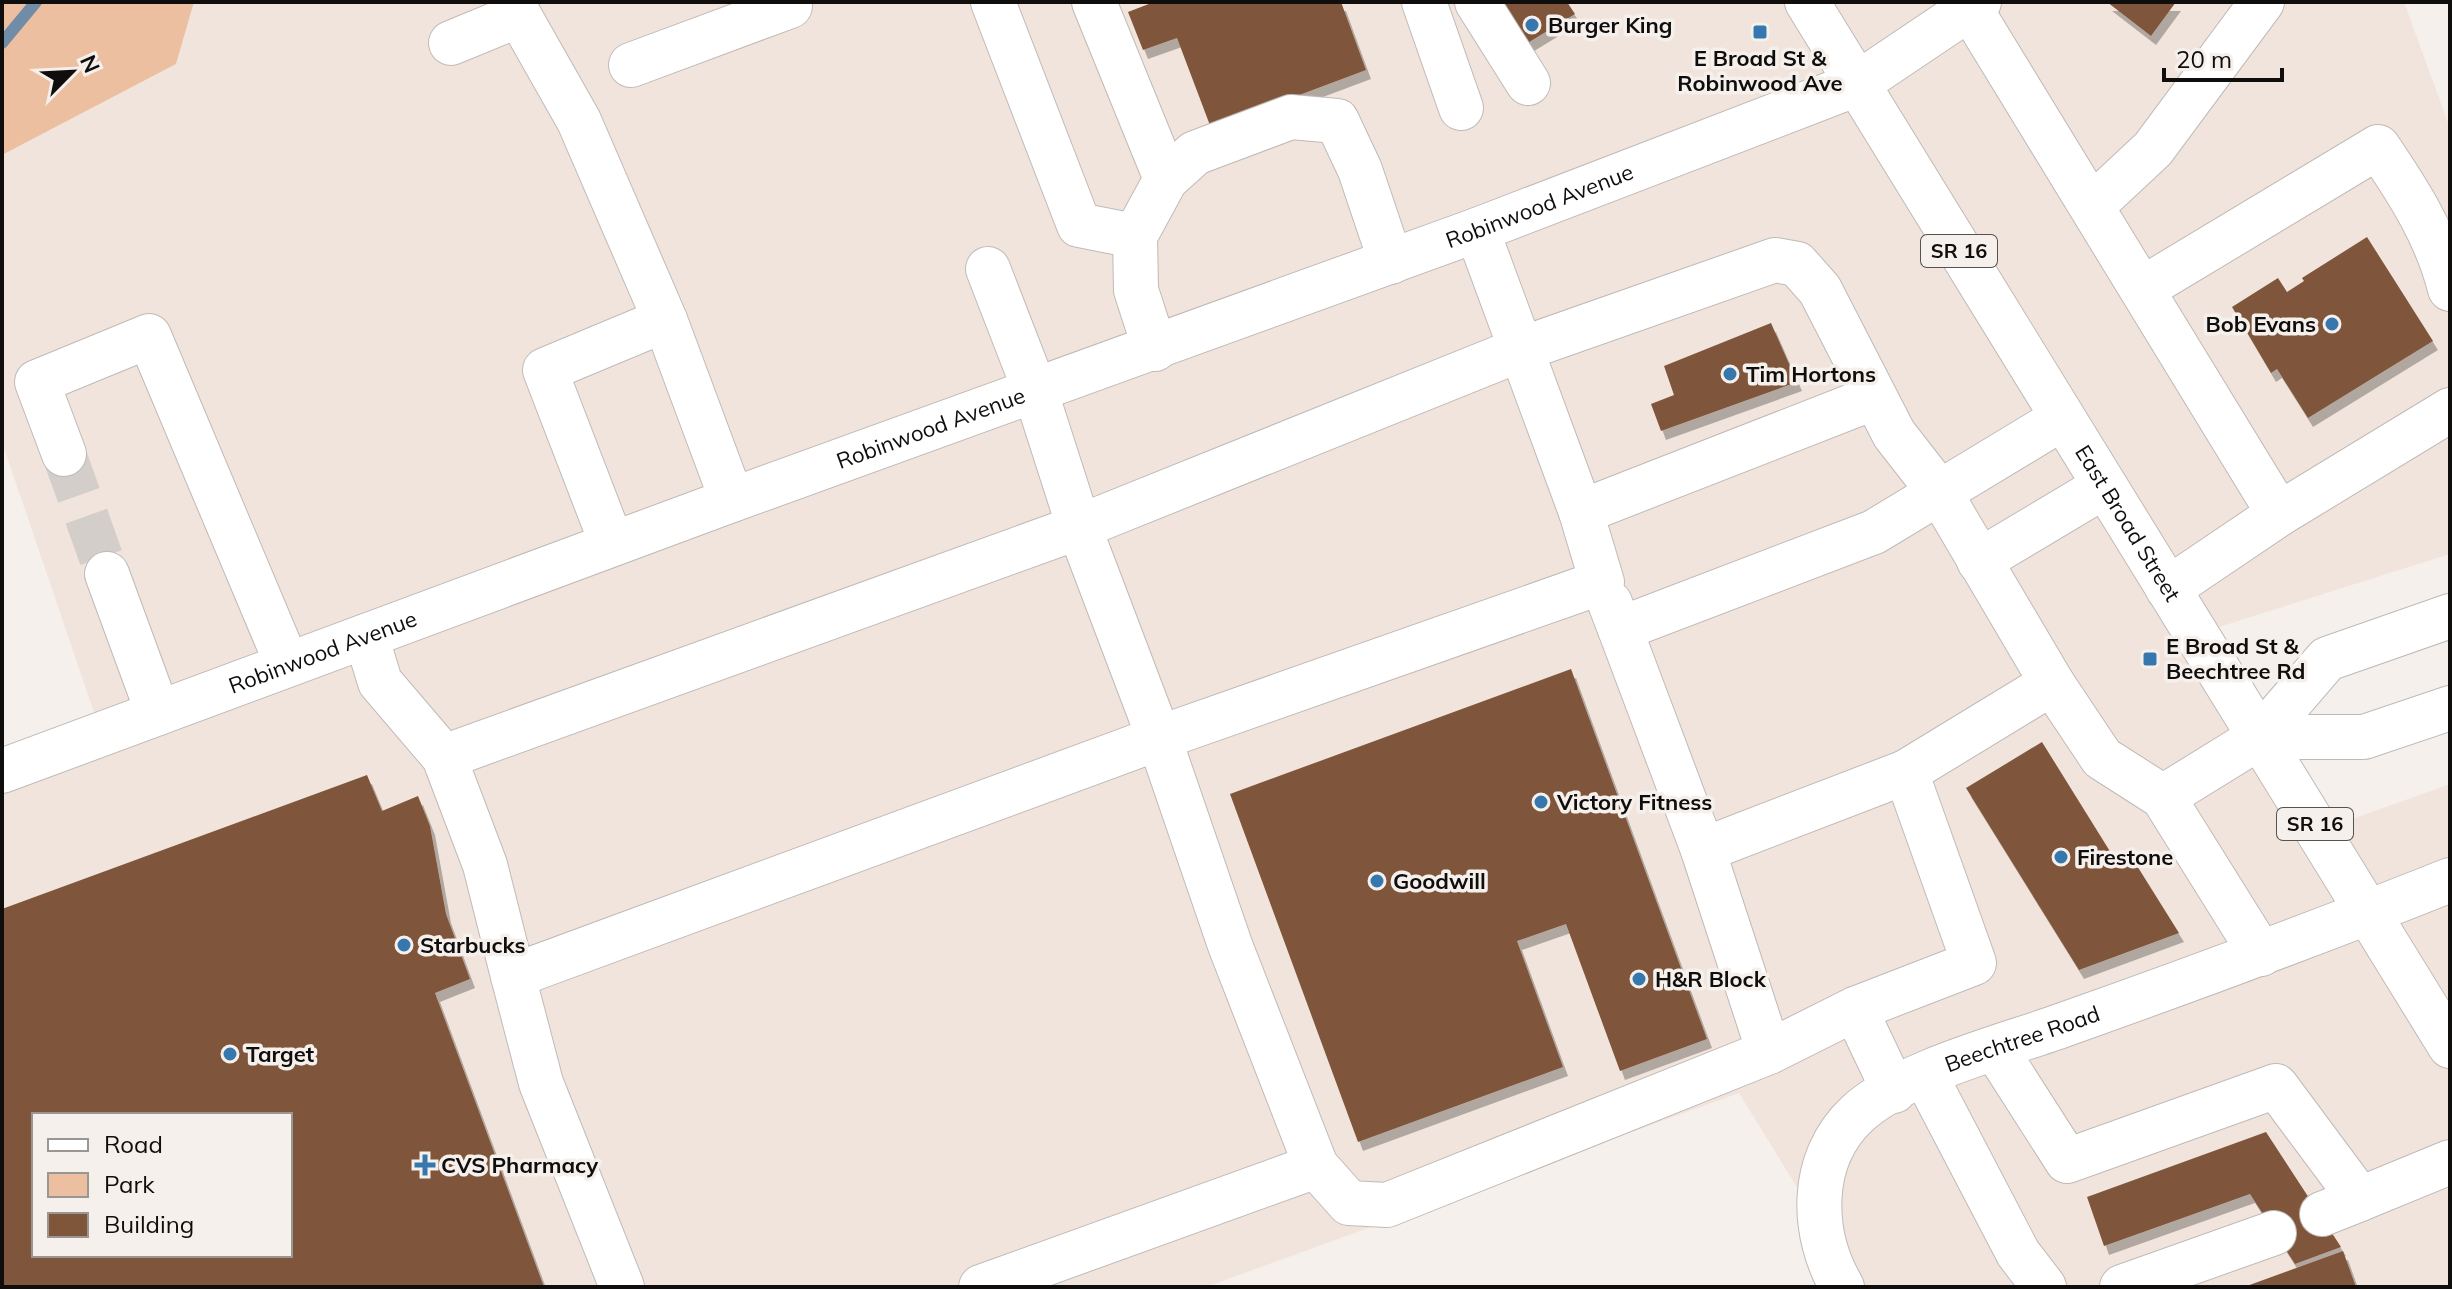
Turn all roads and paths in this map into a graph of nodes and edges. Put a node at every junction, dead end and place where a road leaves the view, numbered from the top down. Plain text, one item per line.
1 (993, 2) edge
2 (1094, 2) edge
3 (1424, 2) edge
4 (1477, 2) edge
5 (1807, 2) edge
6 (2262, 2) edge
7 (790, 6) dead end
8 (1975, 6) edge
9 (451, 43) dead end
10 (631, 65) dead end
11 (1528, 83) dead end
12 (1857, 84) junction
13 (1461, 108) dead end
14 (1166, 179) junction
15 (2092, 206) junction
16 (1477, 230) junction
17 (1135, 236) junction
18 (1391, 262) junction
19 (988, 269) dead end
20 (2142, 289) junction
21 (2450, 289) edge
22 (665, 320) junction
23 (1155, 349) junction
24 (1519, 350) junction
25 (1036, 393) junction
26 (1873, 398) junction
27 (2450, 410) edge
28 (2061, 419) junction
29 (64, 454) tunnel mouth
30 (2103, 487) junction
31 (1940, 493) junction
32 (732, 500) junction
33 (1581, 512) junction
34 (2279, 514) junction
35 (1079, 527) junction
36 (612, 544) junction
37 (1979, 561) junction
38 (107, 574) tunnel mouth
39 (1602, 582) junction
40 (2168, 589) junction
41 (2450, 616) edge
42 (1620, 629) junction
43 (366, 636) junction
44 (287, 664) junction
45 (2052, 683) junction
46 (2450, 708) edge
47 (158, 713) junction
48 (2260, 737) junction
49 (1159, 738) junction
50 (444, 757) junction
51 (2, 771) edge
52 (1906, 772) junction
53 (2163, 797) junction
54 (1703, 850) junction
55 (2450, 880) edge
56 (2369, 913) junction
57 (2261, 954) junction
58 (513, 976) junction
59 (1855, 1009) junction
60 (2450, 1046) edge
61 (1996, 1050) junction
62 (1769, 1052) junction
63 (1909, 1083) junction
64 (2450, 1162) edge
65 (1316, 1166) junction
66 (2274, 1233) dead end
67 (622, 1287) edge
68 (981, 1287) edge
69 (1842, 1287) edge
70 (2044, 1287) edge
71 (2122, 1287) edge

1 - 17 street
2 - 14 street
3 - 13 street
4 - 11 street
5 - 12 street, East Broad Street / SR 16
6 - 15 street
7 - 10 street
8 - 12 street, Robinwood Avenue
8 - 15 street
9 - 22 street
12 - 16 street, Robinwood Avenue
12 - 28 street, East Broad Street / SR 16
14 - 17 street
14 - 18 street
15 - 20 street
16 - 18 street, Robinwood Avenue
16 - 24 street
17 - 23 street
18 - 23 street, Robinwood Avenue
19 - 25 street
20 - 21 street
20 - 34 street
22 - 32 street
22 - 36 street
23 - 25 street, Robinwood Avenue
24 - 26 street
24 - 33 street
24 - 35 street
25 - 32 street, Robinwood Avenue
25 - 35 street
26 - 31 street
26 - 33 street
27 - 34 street
28 - 30 street, East Broad Street / SR 16
28 - 31 street
29 - 44 street
30 - 37 street
30 - 40 street, East Broad Street / SR 16
31 - 37 street
31 - 42 street
32 - 36 street, Robinwood Avenue
33 - 39 street
34 - 40 street
35 - 49 street
35 - 50 street
36 - 43 street, Robinwood Avenue
37 - 45 street
38 - 47 street
39 - 42 street
39 - 49 street
40 - 48 street, East Broad Street / SR 16
41 - 48 street
42 - 54 street
43 - 44 street, Robinwood Avenue
43 - 50 street
44 - 47 street, Robinwood Avenue
45 - 52 street
45 - 53 street
46 - 48 street
47 - 51 street, Robinwood Avenue
48 - 53 street
48 - 56 street, East Broad Street / SR 16
49 - 58 street
49 - 65 street
50 - 58 street
52 - 54 street
52 - 59 street
53 - 57 street
54 - 62 street
55 - 56 street, Beechtree Road
56 - 57 street, Beechtree Road
56 - 60 street, East Broad Street / SR 16
57 - 61 street, Beechtree Road
58 - 67 street
59 - 62 street
59 - 63 street
61 - 63 street, Beechtree Road
61 - 64 street
62 - 65 street
63 - 69 street, Beechtree Road
63 - 70 street
65 - 68 street
66 - 71 street

